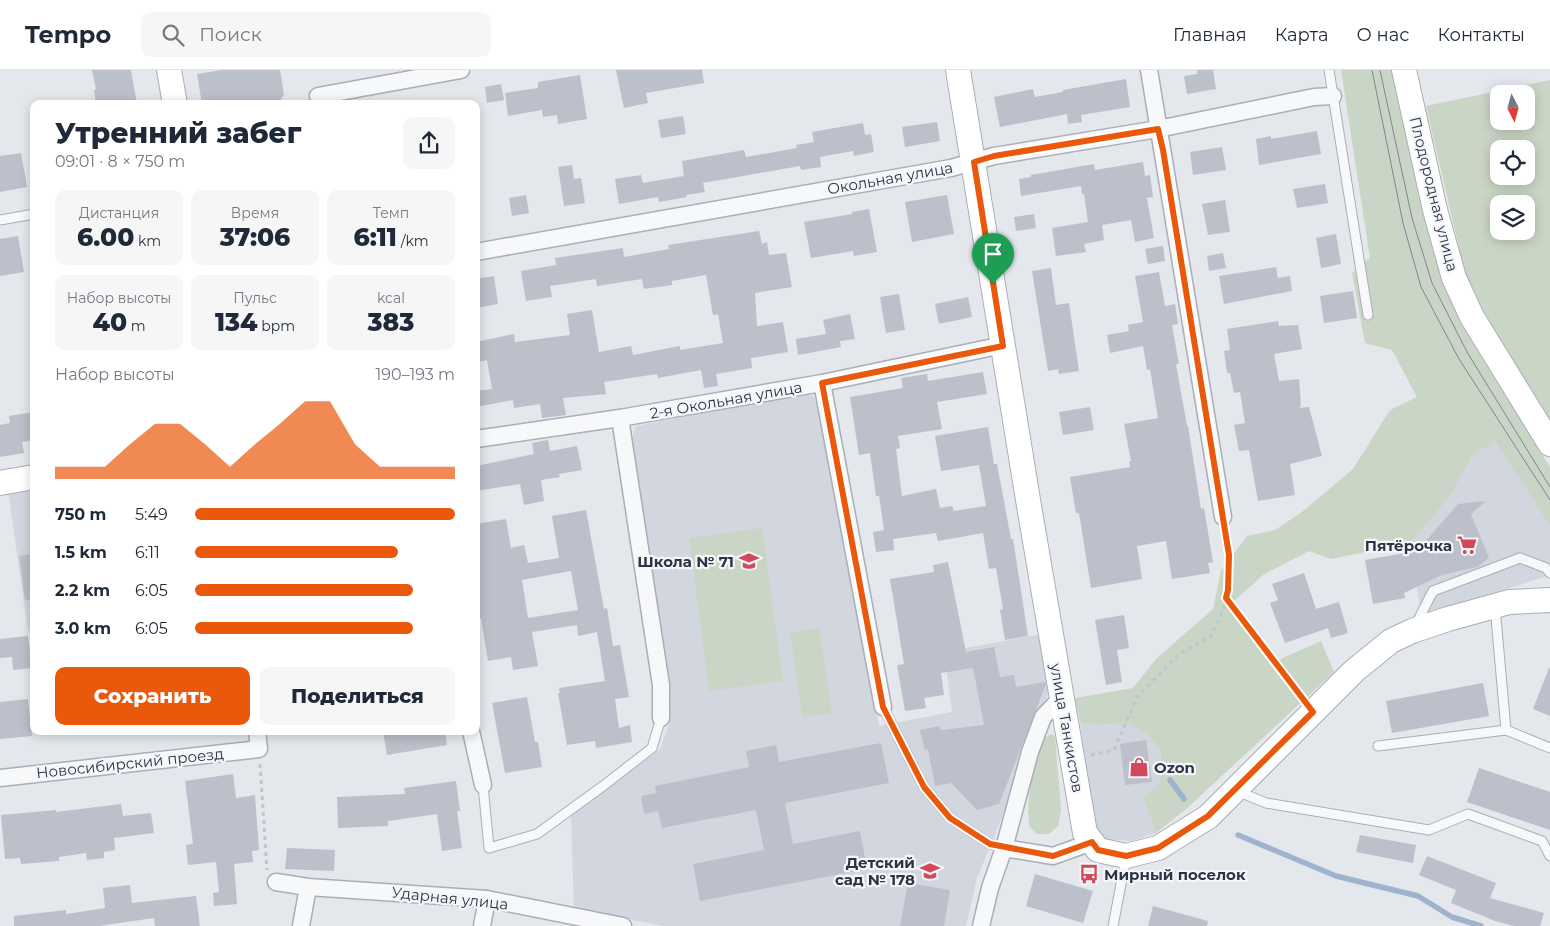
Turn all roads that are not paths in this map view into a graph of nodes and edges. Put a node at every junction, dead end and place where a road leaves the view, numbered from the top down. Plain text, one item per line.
1 (170, 70) edge
2 (461, 70) edge
3 (958, 70) edge
4 (1149, 70) edge
5 (1329, 70) edge
6 (1404, 70) edge
7 (318, 96) dead end
8 (1333, 96) junction
9 (174, 100) edge
10 (1158, 129) junction
11 (974, 162) junction
12 (30, 215) edge
13 (0, 220) edge
14 (480, 251) edge
15 (1368, 315) dead end
16 (1003, 346) junction
17 (822, 383) junction
18 (620, 418) junction
19 (480, 437) edge
20 (1550, 444) edge
21 (30, 478) edge
22 (0, 483) edge
23 (1223, 516) road end
24 (1550, 573) edge
25 (1550, 600) edge
26 (1495, 606) junction
27 (1412, 631) junction
28 (1062, 697) junction
29 (883, 707) joint
30 (661, 718) joint
31 (1506, 730) junction
32 (257, 735) edge
33 (472, 735) edge
34 (1378, 746) dead end
35 (1550, 748) edge
36 (0, 778) edge
37 (483, 785) joint
38 (1235, 790) junction
39 (1092, 842) junction
40 (1004, 848) junction
41 (1126, 856) junction
42 (1550, 856) edge
43 (276, 882) road end
44 (308, 887) junction
45 (487, 899) junction
46 (301, 926) edge
47 (482, 926) edge
48 (623, 926) edge
49 (981, 926) edge
50 (1112, 926) edge

1 - 9 main road
2 - 7 street
3 - 11 main road, улица Танкистов
4 - 10 street
5 - 8 lane
6 - 20 main road, Плодородная улица
8 - 10 street, Окольная улица
8 - 15 lane
10 - 11 street, Окольная улица
10 - 23 street
11 - 14 street, Окольная улица
11 - 16 main road, улица Танкистов
12 - 13 lane
16 - 17 street, 2-я Окольная улица
16 - 28 main road, улица Танкистов
17 - 18 street, 2-я Окольная улица
17 - 29 street
18 - 19 street, 2-я Окольная улица
18 - 30 street
21 - 22 main road
24 - 27 lane
25 - 26 main road
26 - 27 main road
26 - 31 lane
27 - 38 main road
28 - 39 main road, улица Танкистов
28 - 40 street
29 - 40 lane
30 - 37 lane
31 - 34 lane
31 - 35 lane
32 - 36 street, Новосибирский проезд
33 - 37 street
38 - 41 main road
38 - 42 lane
39 - 40 street
39 - 41 main road
40 - 49 street
41 - 50 lane
43 - 44 street, Ударная улица
44 - 45 street, Ударная улица
44 - 46 street
45 - 47 street
45 - 48 street, Ударная улица

